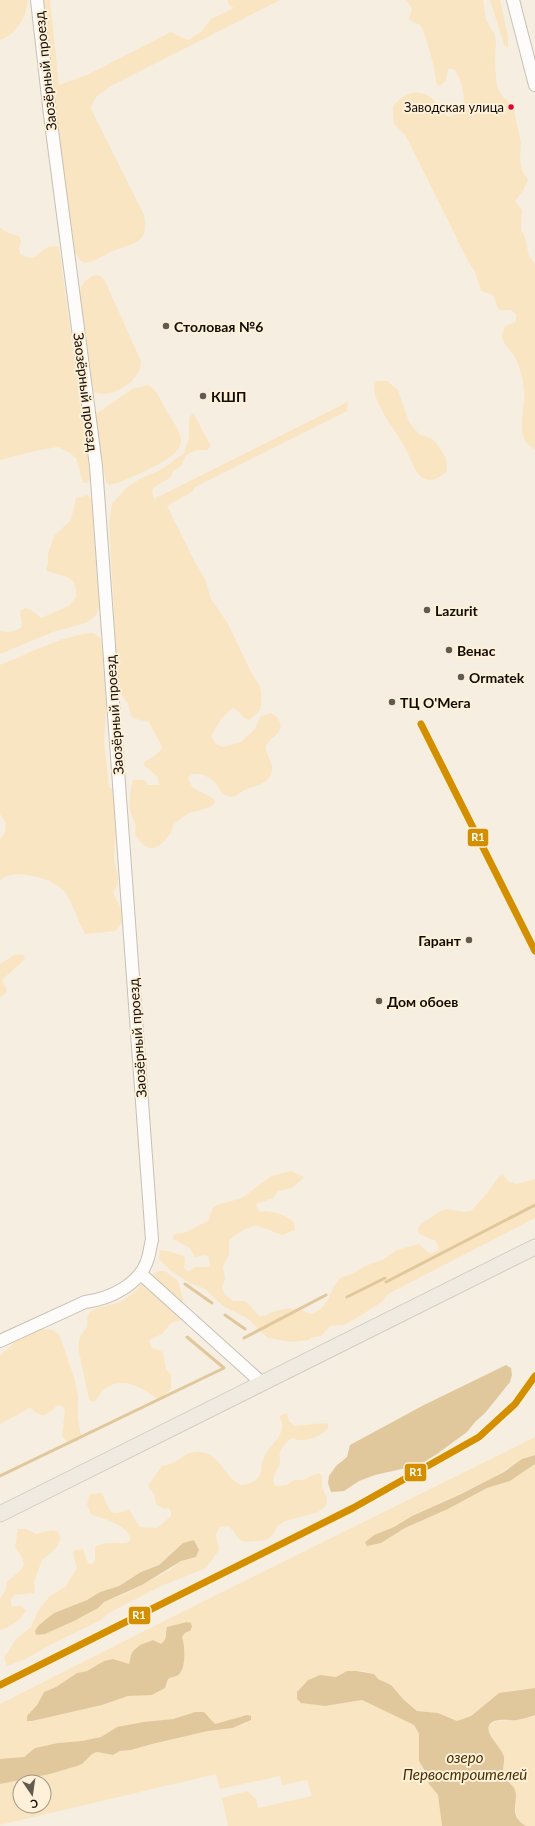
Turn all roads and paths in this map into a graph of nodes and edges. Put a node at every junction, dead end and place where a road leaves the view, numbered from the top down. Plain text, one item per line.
1 (37, 0) edge
2 (513, 0) edge
3 (535, 85) edge
4 (535, 1247) edge
5 (141, 1274) junction
6 (0, 1341) edge
7 (262, 1383) junction
8 (0, 1514) edge

1 - 5 street, Заозёрный проезд
2 - 3 street
4 - 7 main road
5 - 6 street
5 - 7 street
7 - 8 main road

